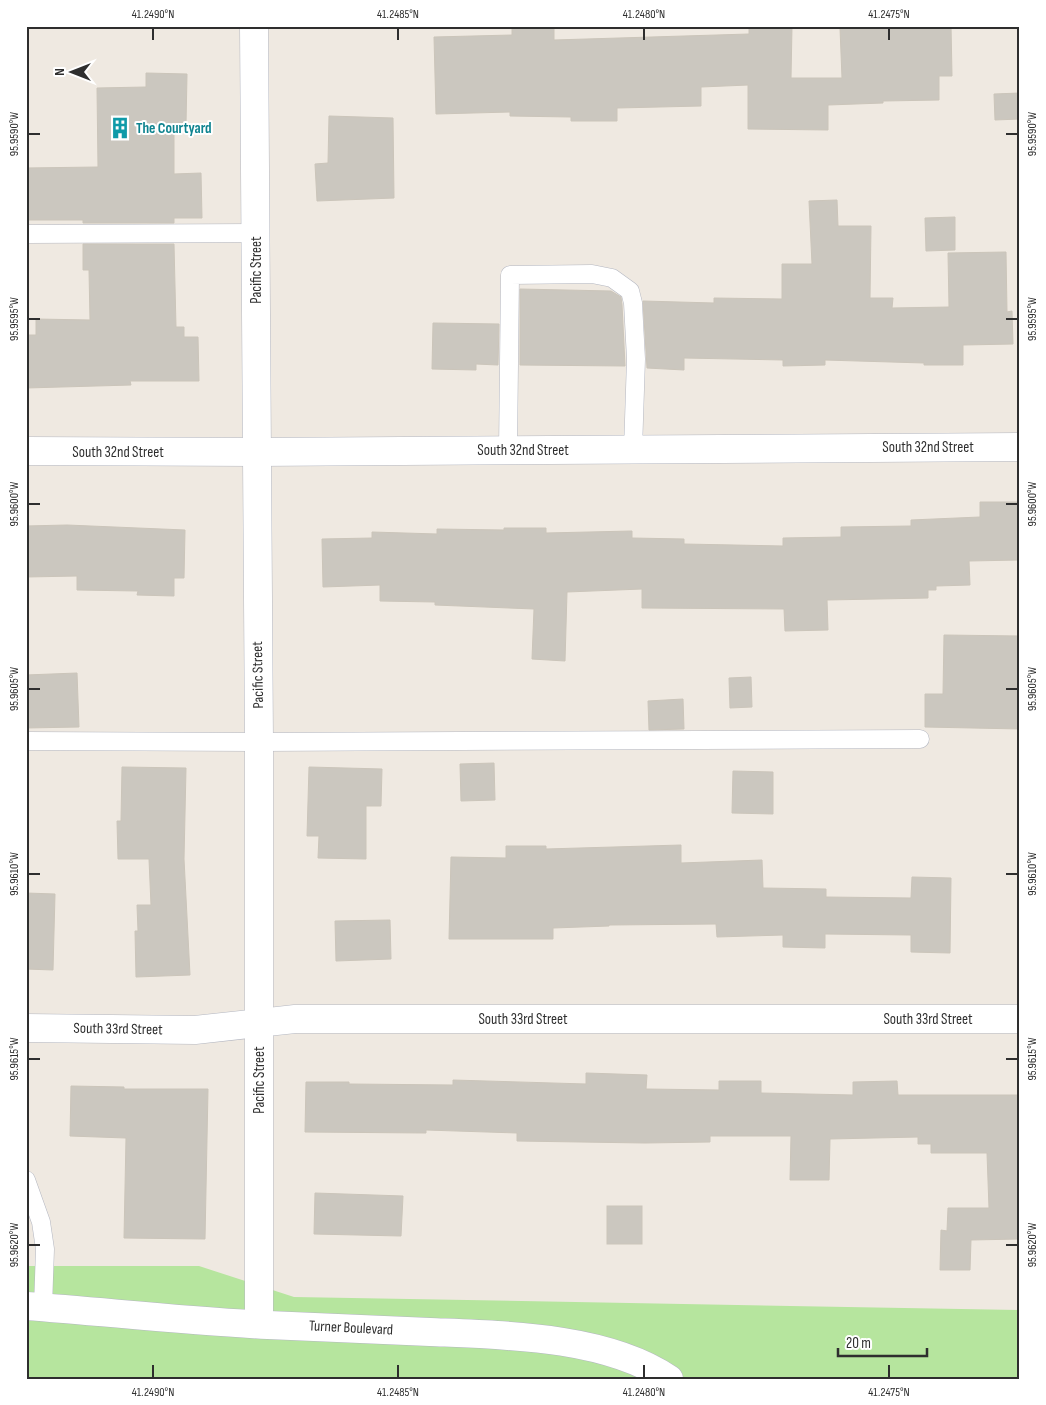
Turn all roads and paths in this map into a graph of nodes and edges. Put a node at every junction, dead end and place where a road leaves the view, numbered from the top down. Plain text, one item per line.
1 (254, 26) edge
2 (256, 233) junction
3 (26, 234) edge
4 (1020, 447) edge
5 (634, 450) junction
6 (26, 451) edge
7 (508, 451) junction
8 (257, 452) junction
9 (920, 739) dead end
10 (26, 741) edge
11 (259, 742) junction
12 (1020, 1019) edge
13 (259, 1024) junction
14 (26, 1028) edge
15 (26, 1180) edge
16 (34, 1307) edge
17 (259, 1324) junction
18 (669, 1379) edge

1 - 2 street, Pacific Street
2 - 3 lane
2 - 8 street, Pacific Street
4 - 5 street, South 32nd Street
5 - 7 street, South 32nd Street
5 - 7 lane
6 - 8 street, South 32nd Street
7 - 8 street, South 32nd Street
8 - 11 street, Pacific Street
9 - 11 lane
10 - 11 lane
11 - 13 street, Pacific Street
12 - 13 street, South 33rd Street
13 - 14 street, South 33rd Street
13 - 17 street, Pacific Street
15 - 16 lane
16 - 17 street, Turner Boulevard
17 - 18 street, Turner Boulevard

